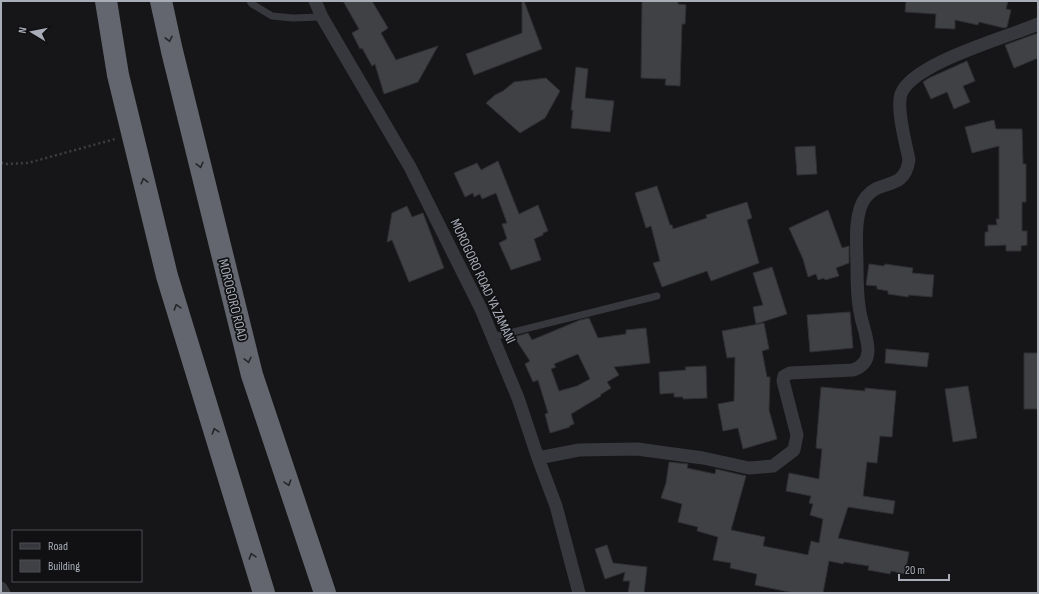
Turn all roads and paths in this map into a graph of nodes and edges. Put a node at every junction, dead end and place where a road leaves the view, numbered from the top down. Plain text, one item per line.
1 (106, 1) edge
2 (161, 1) edge
3 (250, 1) edge
4 (315, 1) edge
5 (322, 17) junction
6 (1038, 24) edge
7 (132, 135) junction
8 (1, 163) edge
9 (657, 296) dead end
10 (493, 337) junction
11 (538, 458) junction
12 (1, 588) edge
13 (4, 593) edge
14 (264, 593) edge
15 (325, 593) edge
16 (579, 593) edge

1 - 7 highway
2 -> 15 highway, MOROGORO ROAD
3 - 5 lane
4 - 5 street, MOROGORO ROAD YA ZAMANI
5 - 10 street, MOROGORO ROAD YA ZAMANI
6 - 11 street
7 - 8 path
14 -> 7 highway
9 - 10 lane
10 - 11 street, MOROGORO ROAD YA ZAMANI
11 - 16 street, MOROGORO ROAD YA ZAMANI
12 - 13 street

